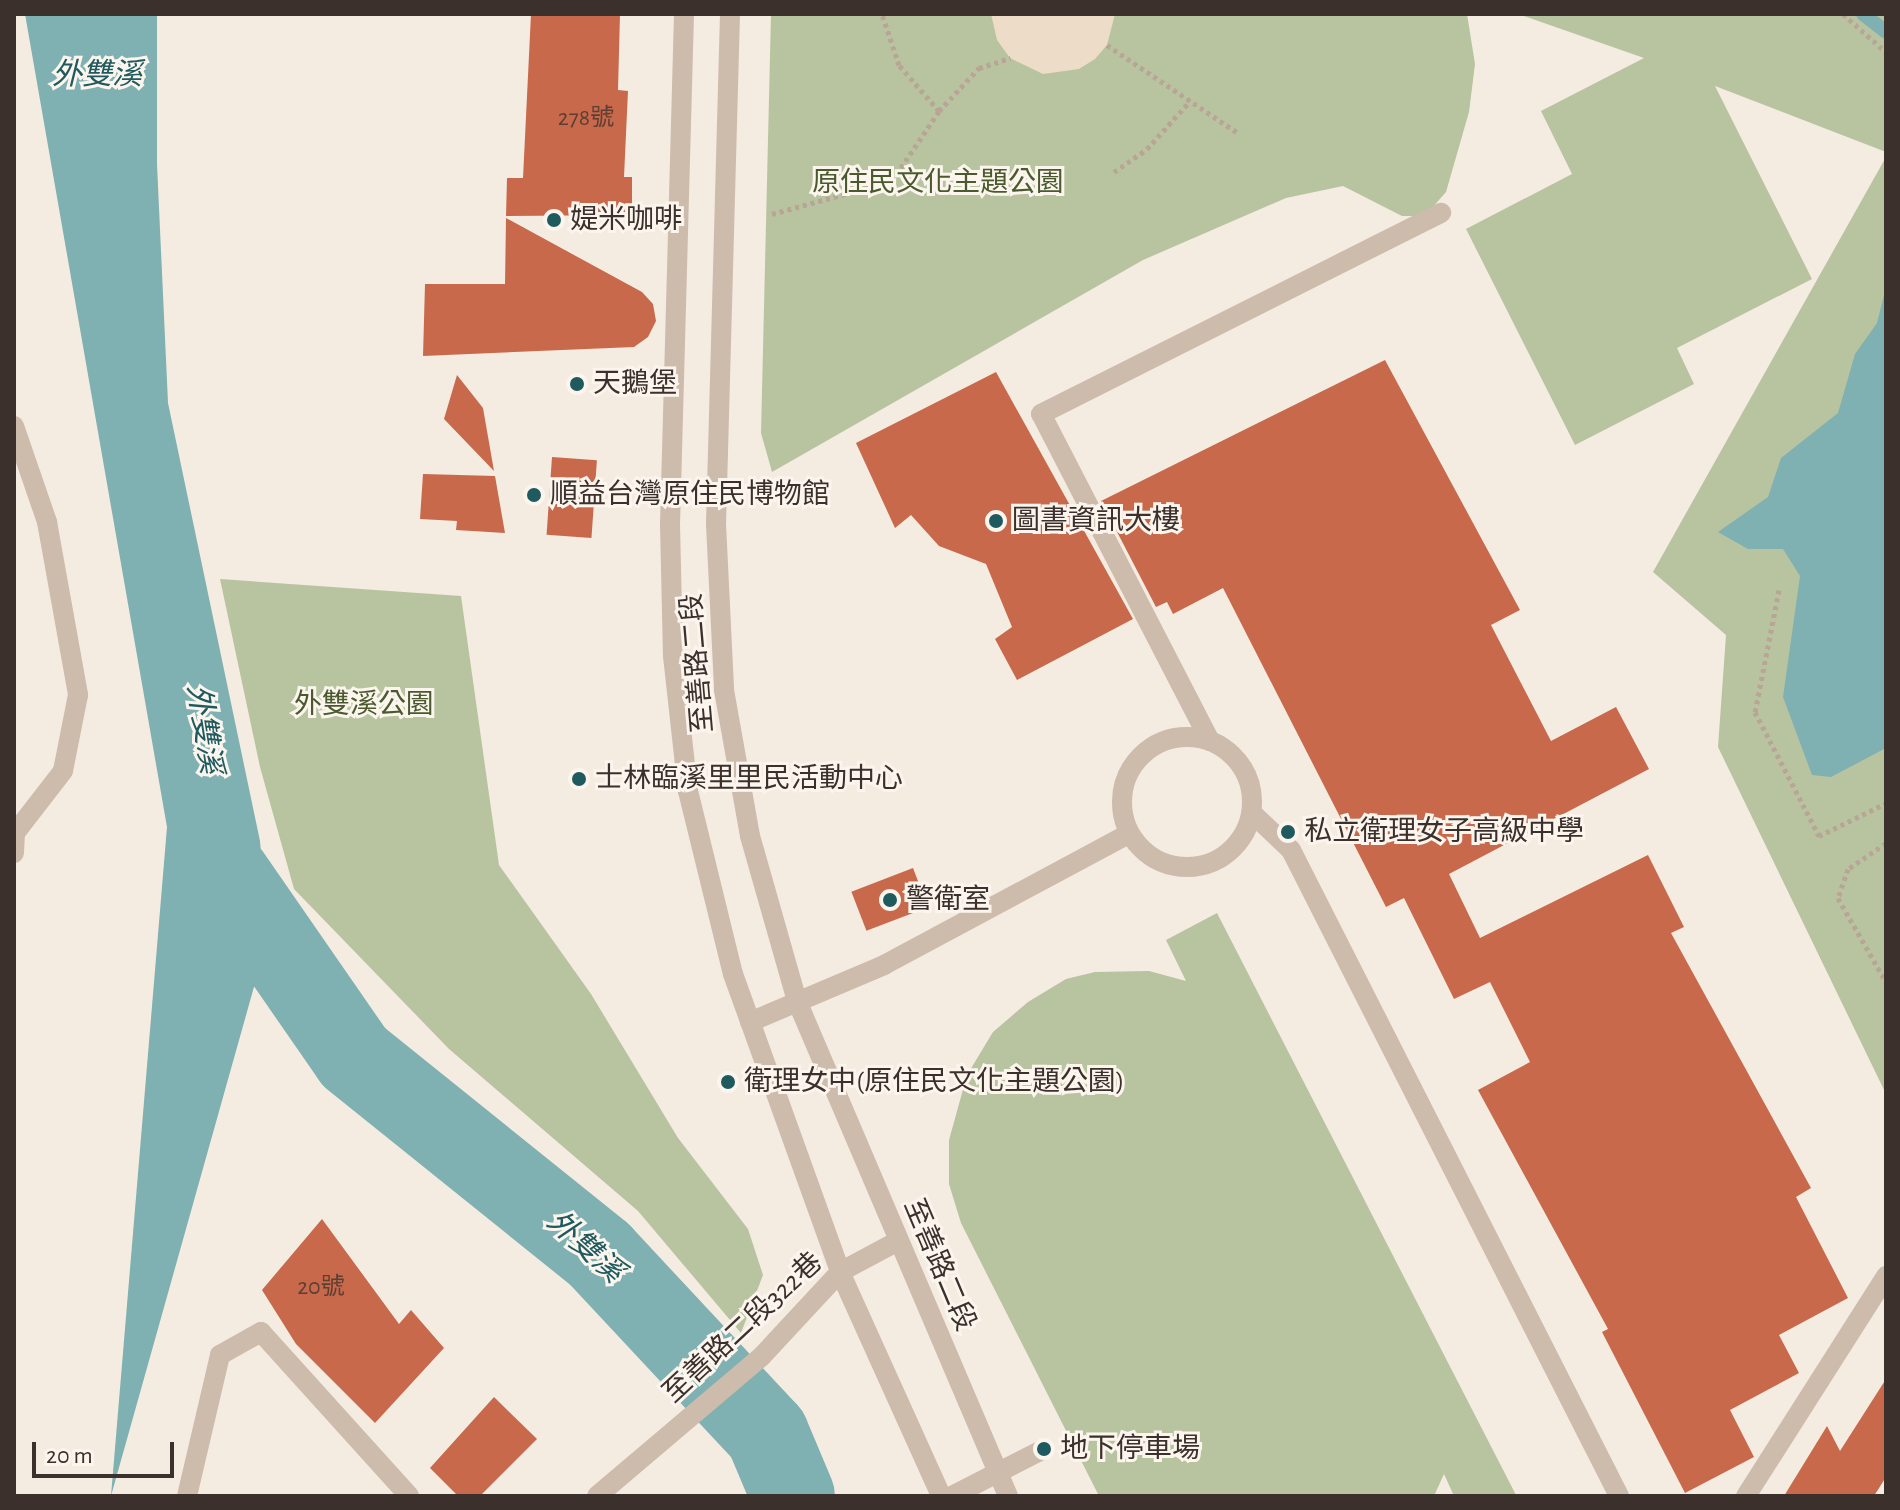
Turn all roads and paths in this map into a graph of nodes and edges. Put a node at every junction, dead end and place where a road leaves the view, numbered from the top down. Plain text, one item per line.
1 (684, 14) edge
2 (730, 14) edge
3 (882, 14) edge
4 (1843, 14) edge
5 (1107, 45) dead end
6 (1886, 52) edge
7 (1010, 58) dead end
8 (1190, 101) junction
9 (939, 111) junction
10 (1238, 133) dead end
11 (1114, 172) dead end
12 (1441, 213) dead end
13 (772, 214) dead end
14 (14, 426) edge
15 (1779, 590) dead end
16 (1210, 741) junction
17 (1886, 803) edge
18 (1253, 814) junction
19 (1128, 834) junction
20 (1886, 843) edge
21 (14, 853) edge
22 (1886, 982) edge
23 (797, 1001) junction
24 (750, 1022) junction
25 (898, 1241) junction
26 (840, 1272) junction
27 (1886, 1276) edge
28 (1044, 1449) dead end
29 (998, 1473) junction
30 (187, 1496) edge
31 (409, 1496) edge
32 (597, 1496) edge
33 (941, 1496) edge
34 (952, 1496) edge
35 (1008, 1496) edge
36 (1619, 1496) edge
37 (1746, 1496) edge

1 - 24 street, 至善路二段
2 - 23 street, 至善路二段
3 - 9 path
4 - 6 path
5 - 8 path
7 - 9 path
8 - 10 path
8 - 11 path
9 - 13 path
12 - 16 street
14 - 21 street
15 - 17 path
16 - 18 street
16 - 19 street
18 - 19 street
18 - 36 street
19 - 23 street
20 - 22 path
23 - 24 street
23 - 25 street, 至善路二段
24 - 26 street, 至善路二段
25 - 26 street, 至善路二段322巷
25 - 29 street, 至善路二段
26 - 32 street, 至善路二段322巷
26 - 33 street, 至善路二段
27 - 37 street
28 - 29 street
29 - 34 street
29 - 35 street, 至善路二段
30 - 31 street

